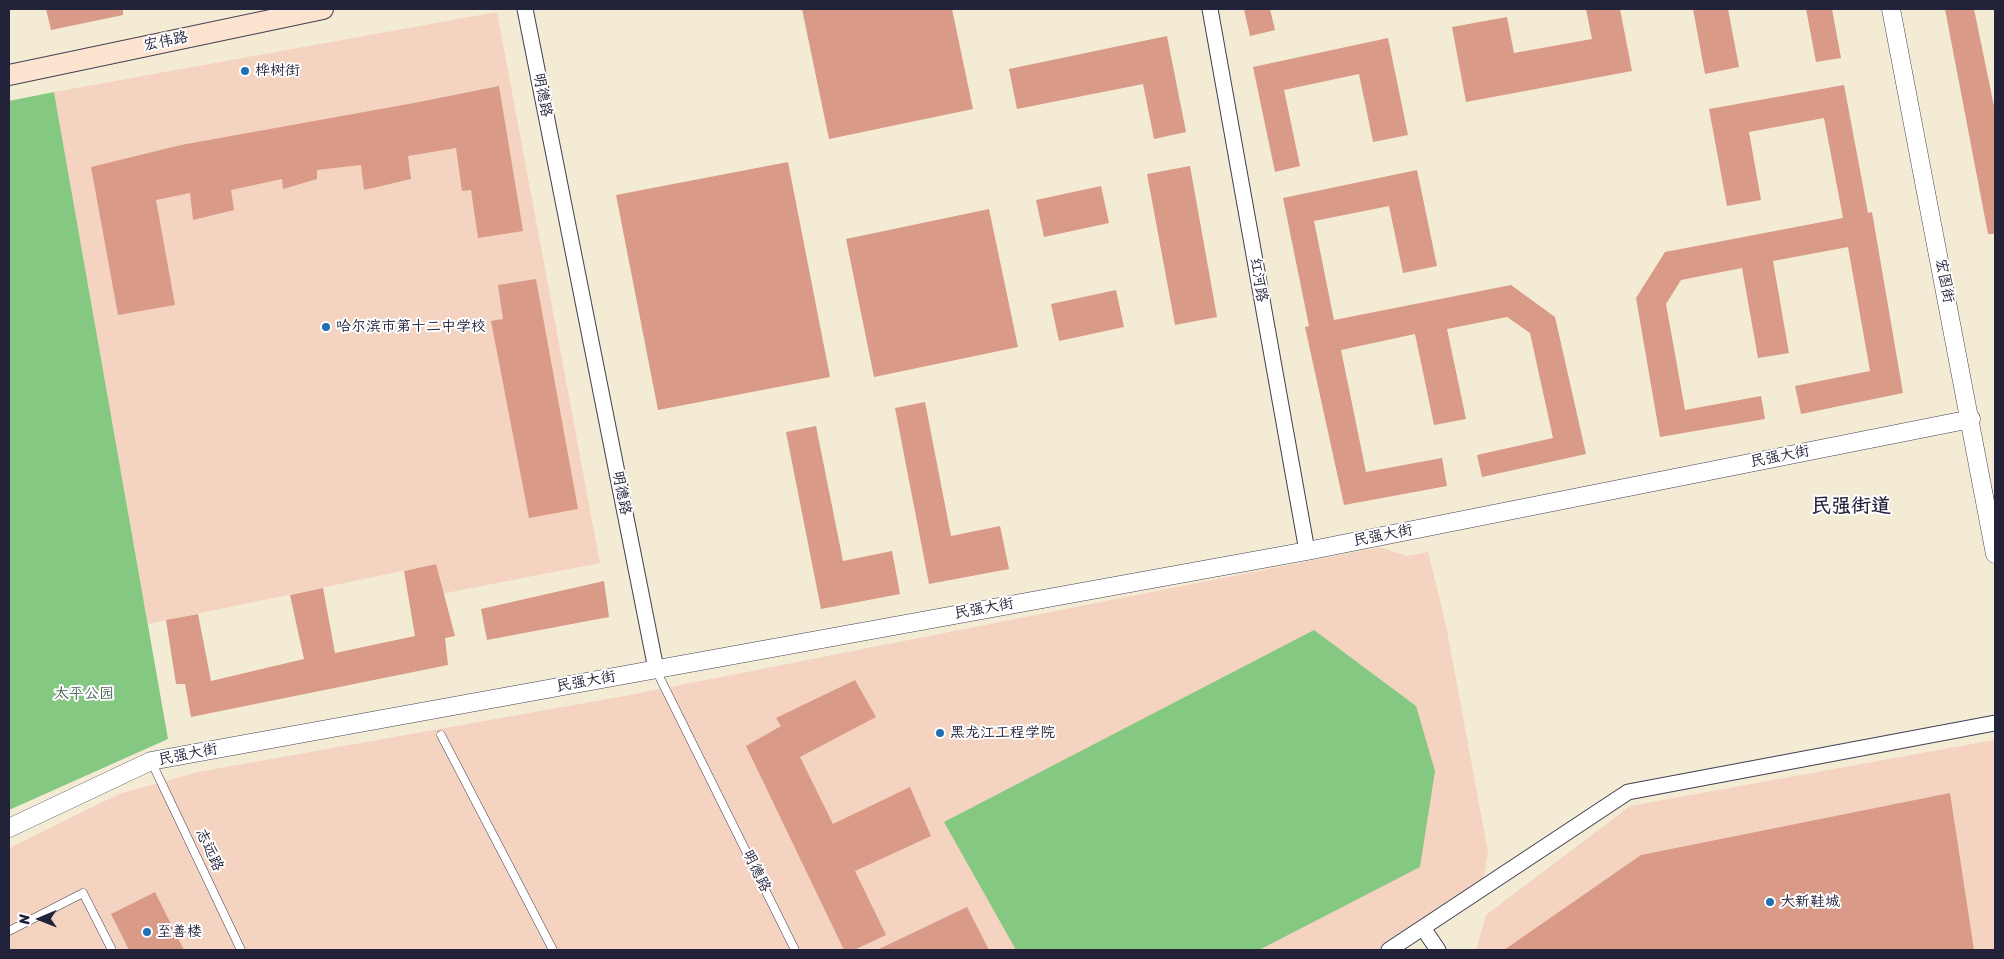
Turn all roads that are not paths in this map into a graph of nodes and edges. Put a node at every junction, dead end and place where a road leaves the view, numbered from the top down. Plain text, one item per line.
1 (323, 9) edge
2 (525, 9) edge
3 (1210, 9) edge
4 (1891, 9) edge
5 (9, 75) edge
6 (1970, 419) junction
7 (1307, 551) junction
8 (1995, 554) edge
9 (656, 669) junction
10 (1995, 723) edge
11 (441, 735) dead end
12 (152, 761) junction
13 (9, 828) edge
14 (1423, 928) junction
15 (9, 931) edge
16 (112, 950) edge
17 (241, 950) edge
18 (553, 950) edge
19 (795, 950) edge
20 (1388, 950) edge
21 (1438, 950) edge

1 - 5 main road, 宏伟路
2 - 9 street, 明德路
3 - 7 street, 红河路
4 - 6 street, 宏图街
6 - 7 street, 民强大街
6 - 8 street, 宏图街
7 - 9 street, 民强大街
9 - 12 street, 民强大街
9 - 19 lane, 明德路
10 - 14 street
11 - 18 lane
12 - 13 street, 民强大街
12 - 17 lane, 志远路
14 - 20 street
14 - 21 street
15 - 16 lane

